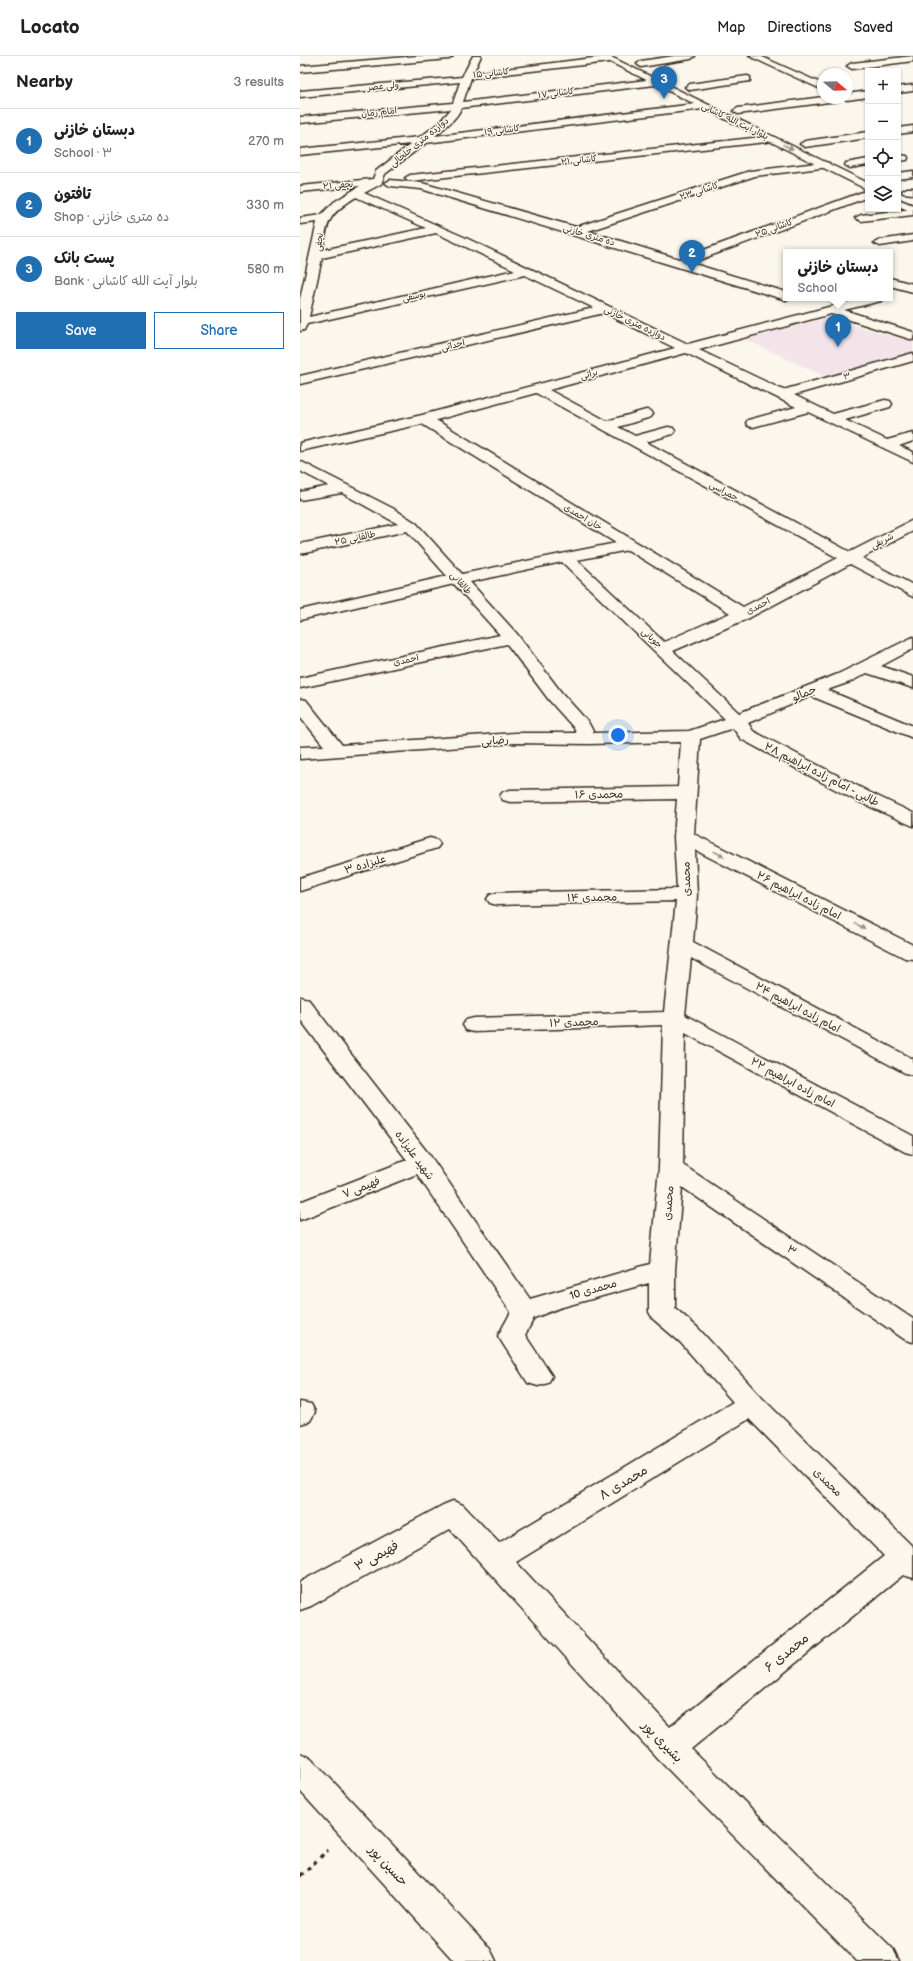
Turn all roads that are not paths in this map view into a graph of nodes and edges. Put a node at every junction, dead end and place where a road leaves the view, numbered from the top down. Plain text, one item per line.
1 (449, 56) edge
2 (477, 56) edge
3 (625, 56) edge
4 (691, 56) edge
5 (753, 56) edge
6 (606, 58) edge
7 (913, 58) edge
8 (641, 64) junction
9 (852, 66) dead end
10 (300, 69) edge
11 (655, 70) dead end
12 (467, 77) junction
13 (746, 79) dead end
14 (655, 82) junction
15 (817, 84) edge
16 (913, 88) edge
17 (901, 90) edge
18 (300, 94) edge
19 (703, 94) dead end
20 (865, 94) edge
21 (853, 96) edge
22 (817, 100) edge
23 (458, 104) junction
24 (703, 106) junction
25 (752, 118) dead end
26 (300, 120) edge
27 (913, 129) edge
28 (901, 131) edge
29 (865, 135) edge
30 (771, 139) junction
31 (423, 140) junction
32 (690, 147) junction
33 (300, 152) edge
34 (824, 153) dead end
35 (706, 159) dead end
36 (865, 162) edge
37 (825, 165) junction
38 (865, 172) edge
39 (913, 174) edge
40 (901, 176) edge
41 (381, 182) junction
42 (865, 185) edge
43 (300, 189) edge
44 (355, 193) junction
45 (865, 194) edge
46 (901, 204) edge
47 (913, 210) edge
48 (325, 218) junction
49 (861, 218) dead end
50 (300, 221) edge
51 (438, 229) junction
52 (576, 231) junction
53 (913, 238) edge
54 (880, 243) dead end
55 (316, 259) junction
56 (680, 263) junction
57 (300, 265) edge
58 (526, 271) junction
59 (893, 283) edge
60 (913, 289) edge
61 (893, 294) edge
62 (783, 295) edge
63 (802, 301) edge
64 (864, 301) edge
65 (302, 305) edge
66 (607, 309) junction
67 (830, 310) junction
68 (301, 325) edge
69 (913, 336) edge
70 (686, 347) junction
71 (913, 357) edge
72 (300, 380) edge
73 (536, 388) junction
74 (781, 395) junction
75 (885, 404) dead end
76 (808, 408) junction
77 (646, 414) dead end
78 (424, 419) junction
79 (832, 419) junction
80 (753, 423) dead end
81 (605, 426) junction
82 (668, 431) dead end
83 (913, 437) edge
84 (632, 441) junction
85 (885, 445) junction
86 (300, 447) edge
87 (913, 458) edge
88 (300, 465) edge
89 (344, 488) junction
90 (300, 496) edge
91 (411, 526) junction
92 (912, 526) edge
93 (632, 546) junction
94 (300, 549) edge
95 (565, 556) junction
96 (852, 558) junction
97 (457, 579) junction
98 (913, 592) edge
99 (743, 614) junction
100 (300, 615) edge
101 (511, 638) junction
102 (913, 642) edge
103 (663, 649) junction
104 (865, 666) junction
105 (300, 683) edge
106 (913, 683) edge
107 (811, 690) junction
108 (300, 704) edge
109 (737, 721) junction
110 (913, 733) edge
111 (691, 736) junction
112 (588, 739) junction
113 (337, 750) junction
114 (300, 753) edge
115 (688, 793) junction
116 (510, 796) dead end
117 (913, 820) edge
118 (684, 836) junction
119 (430, 844) dead end
120 (300, 885) edge
121 (687, 895) junction
122 (497, 899) dead end
123 (683, 945) junction
124 (913, 953) edge
125 (300, 1004) edge
126 (674, 1018) junction
127 (474, 1025) dead end
128 (913, 1068) edge
129 (913, 1146) edge
130 (422, 1163) junction
131 (671, 1168) junction
132 (300, 1211) edge
133 (662, 1270) junction
134 (524, 1311) junction
135 (913, 1332) edge
136 (538, 1376) dead end
137 (750, 1404) junction
138 (453, 1513) joint
139 (495, 1560) junction
140 (909, 1562) edge
141 (300, 1597) edge
142 (668, 1748) junction
143 (300, 1768) edge
144 (478, 1961) edge
145 (881, 1961) edge

1 - 10 street
2 - 12 street, دوازده متری خلخالی
3 - 8 street
4 - 8 street
5 - 15 street
6 - 12 street, کاشانی ۱۵
6 - 14 street, بلوار آیت الله کاشانی
7 - 9 street
8 - 11 street
12 - 18 street, ولی عصر
12 - 23 street, دوازده متری خلخالی
13 - 19 street, بلوار آیت الله کاشانی
14 - 23 street, کاشانی ۱۷
14 - 24 street, بلوار آیت الله کاشانی
16 - 17 street
20 - 21 street
22 - 25 street, بلوار آیت الله کاشانی
23 - 26 street, امام زمان
23 - 31 street, دوازده متری خلخالی
24 - 30 street, بلوار آیت الله کاشانی
24 - 31 street, کاشانی ۱۹
27 - 28 street
29 - 34 street
30 - 32 street, کاشانی ۲۱
30 -> 37 street, بلوار آیت الله کاشانی
31 - 33 street, کاشانی ۱۹
31 - 41 street, دوازده متری خلخالی
32 - 35 street
32 - 41 street, کاشانی ۲۱
36 - 38 street
37 - 42 street, بلوار آیت الله کاشانی
37 - 52 street, کاشانی ۲۳
39 - 40 street
41 - 43 street, نجفی ۲۱
41 - 44 street, نجفی
41 - 52 street, ده متری خازنی
44 - 48 street, نجفی
44 - 51 street, دوازده متری خازنی
45 - 56 street, کاشانی ۲۵
46 - 47 street
47 - 49 street
48 - 50 street
48 - 55 street, نجفی
51 - 55 street
51 - 58 street, دوازده متری خازنی
52 - 56 street, ده متری خازنی
53 - 54 street
55 - 57 street
55 - 65 street, نجفی
56 - 62 street, ده متری خازنی
58 - 66 street, دوازده متری خازنی
58 - 68 street, یوسفی
59 - 60 street
60 - 61 street
63 - 67 street
64 - 67 street, براتی
65 - 68 street, نجفی
66 - 70 street, دوازده متری خازنی
66 - 72 street, احداثی
67 - 69 street
67 - 70 street, براتی
70 - 73 street, براتی
70 - 74 street, دوازده متری خازنی
71 - 74 street, ۳
73 - 78 street, براتی
73 - 81 street, جمراسی
74 - 76 street, دوازده متری خازنی
75 - 79 street
76 - 79 street, دوازده متری خازنی
76 - 80 street
77 - 81 street
78 - 86 street, براتی
78 - 93 street, خان احمدی
79 - 85 street, دوازده متری خازنی
81 - 84 street, جمراسی
82 - 84 street
83 - 85 street
84 - 96 street, جمراسی
85 - 87 street, دوازده متری خازنی
88 - 89 street, طالقانی
89 - 90 street
89 - 91 street, طالقانی
91 - 94 street, طالقانی ۲۵
91 - 97 street, طالقانی
92 - 96 street, شریفی
93 - 95 street
93 - 99 street, خان احمدی
95 - 97 street
95 - 103 street, جوبانی
96 - 98 street, جمراسی
96 - 99 street, احمدی
97 - 100 street
97 - 101 street, طالقانی
99 - 103 street, احمدی
101 - 105 street, احمدی
101 - 112 street, طالقانی
102 - 104 street, جمالو
103 - 109 street, جوبانی
104 - 106 street
104 - 107 street, جمالو
107 - 109 street, جمالو
107 - 110 street
108 - 113 street
109 - 111 street, جمالو
109 - 117 street, طالبی - امام زاده ابراهیم ۲۸
111 - 112 street, رضایی
111 - 115 street, محمدی
112 - 113 street, رضایی
113 - 114 street, رضایی
115 - 116 street, محمدی ۱۶
115 - 118 street, محمدی
118 - 121 street, محمدی
118 -> 124 street, امام زاده ابراهیم ۲۶
119 - 120 street, علیزاده ۳
121 - 122 street, محمدی ۱۴
121 - 123 street, محمدی
123 - 126 street, محمدی
123 - 128 street, امام زاده ابراهیم ۲۴
125 - 130 street, شهید علیزاده
126 - 127 street, محمدی ۱۲
126 - 129 street, امام زاده ابراهیم ۲۲
126 - 131 street, محمدی
130 - 132 street, فهیمی ۷
130 - 134 street, شهید علیزاده
131 - 133 street, محمدی
131 - 135 street, ۳
133 - 134 street, محمدی 10
133 - 137 street, محمدی
134 - 136 street
137 - 139 street, محمدی ۸
137 - 140 street, محمدی
138 - 139 street, بشیری پور
138 - 141 street, فهیمی ۳
139 - 142 street, بشیری پور
140 - 142 street, محمدی ۶
142 - 145 street, بشیری پور
143 - 144 street, حسین پور

